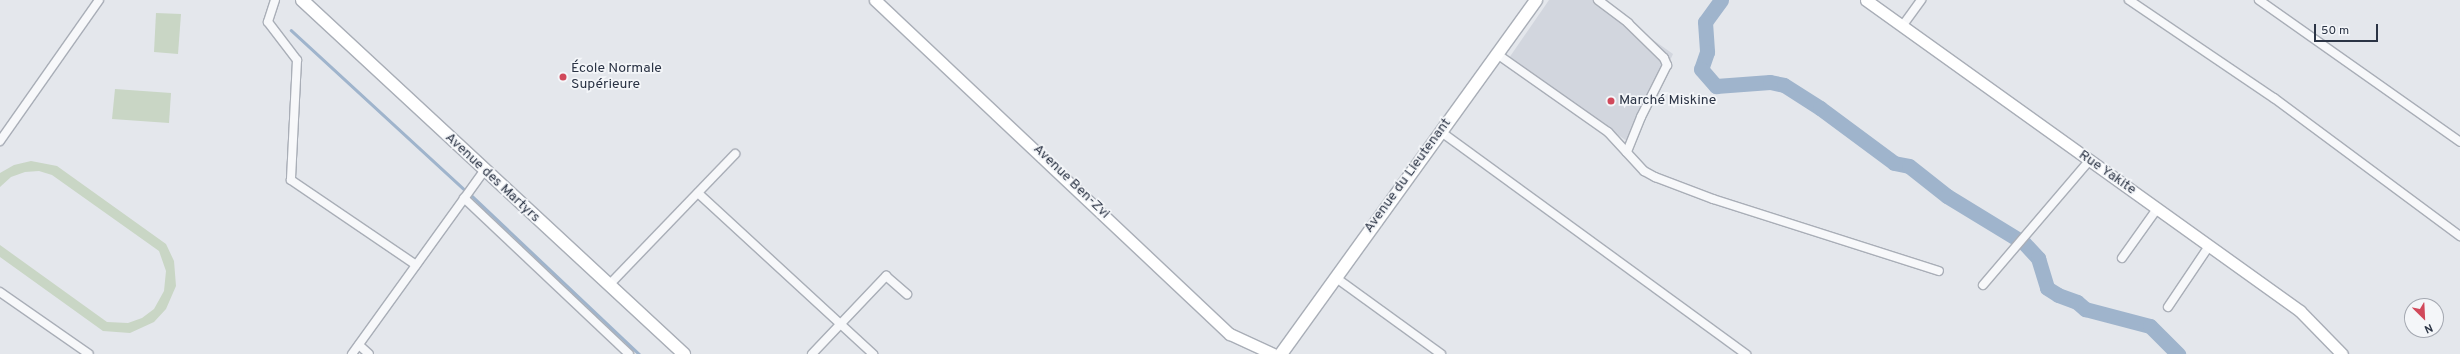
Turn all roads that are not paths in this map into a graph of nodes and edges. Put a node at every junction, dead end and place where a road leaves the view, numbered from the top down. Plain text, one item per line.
1 (99, 0) edge
2 (275, 0) edge
3 (302, 0) edge
4 (875, 0) edge
5 (1536, 0) edge
6 (1598, 0) edge
7 (1866, 0) edge
8 (1921, 0) edge
9 (2129, 0) edge
10 (2260, 0) edge
11 (1903, 25) junction
12 (1497, 54) junction
13 (1440, 131) junction
14 (0, 141) edge
15 (2460, 142) edge
16 (1627, 152) junction
17 (735, 154) dead end
18 (2090, 160) junction
19 (484, 171) junction
20 (698, 193) junction
21 (464, 198) junction
22 (2157, 209) junction
23 (2460, 236) edge
24 (2209, 246) junction
25 (2122, 258) dead end
26 (416, 265) junction
27 (1939, 271) dead end
28 (1336, 277) junction
29 (609, 285) junction
30 (1983, 285) dead end
31 (0, 292) edge
32 (906, 294) dead end
33 (2168, 307) dead end
34 (841, 323) junction
35 (359, 345) junction
36 (89, 354) edge
37 (352, 354) edge
38 (368, 354) edge
39 (629, 354) edge
40 (684, 354) edge
41 (812, 354) edge
42 (873, 354) edge
43 (1273, 354) edge
44 (1281, 354) edge
45 (1441, 354) edge
46 (1746, 354) edge
47 (2342, 354) edge

1 - 14 street
2 - 26 street
3 - 19 main road, Avenue des Martyrs
4 - 43 main road, Avenue Ben-Zvi
5 - 12 main road, Avenue du Lieutenant
6 - 16 street
7 - 11 main road, Rue Yakite
8 - 11 street
9 - 23 street
10 - 15 street
11 - 18 main road, Rue Yakite
12 - 13 main road, Avenue du Lieutenant
12 - 16 street
13 - 28 main road, Avenue du Lieutenant
13 - 46 street
16 - 27 street
17 - 20 street
18 - 22 main road, Rue Yakite
18 - 30 street
19 - 21 street
19 - 29 main road, Avenue des Martyrs
20 - 29 street
20 - 34 street
21 - 26 street
21 - 39 street
22 - 24 main road, Rue Yakite
22 - 25 street
24 - 33 street
24 - 47 main road, Rue Yakite
26 - 35 street
28 - 44 main road, Avenue du Lieutenant
28 - 45 street
29 - 40 main road, Avenue des Martyrs
31 - 36 street
32 - 34 street
34 - 41 street
34 - 42 street
35 - 37 street
35 - 38 street

